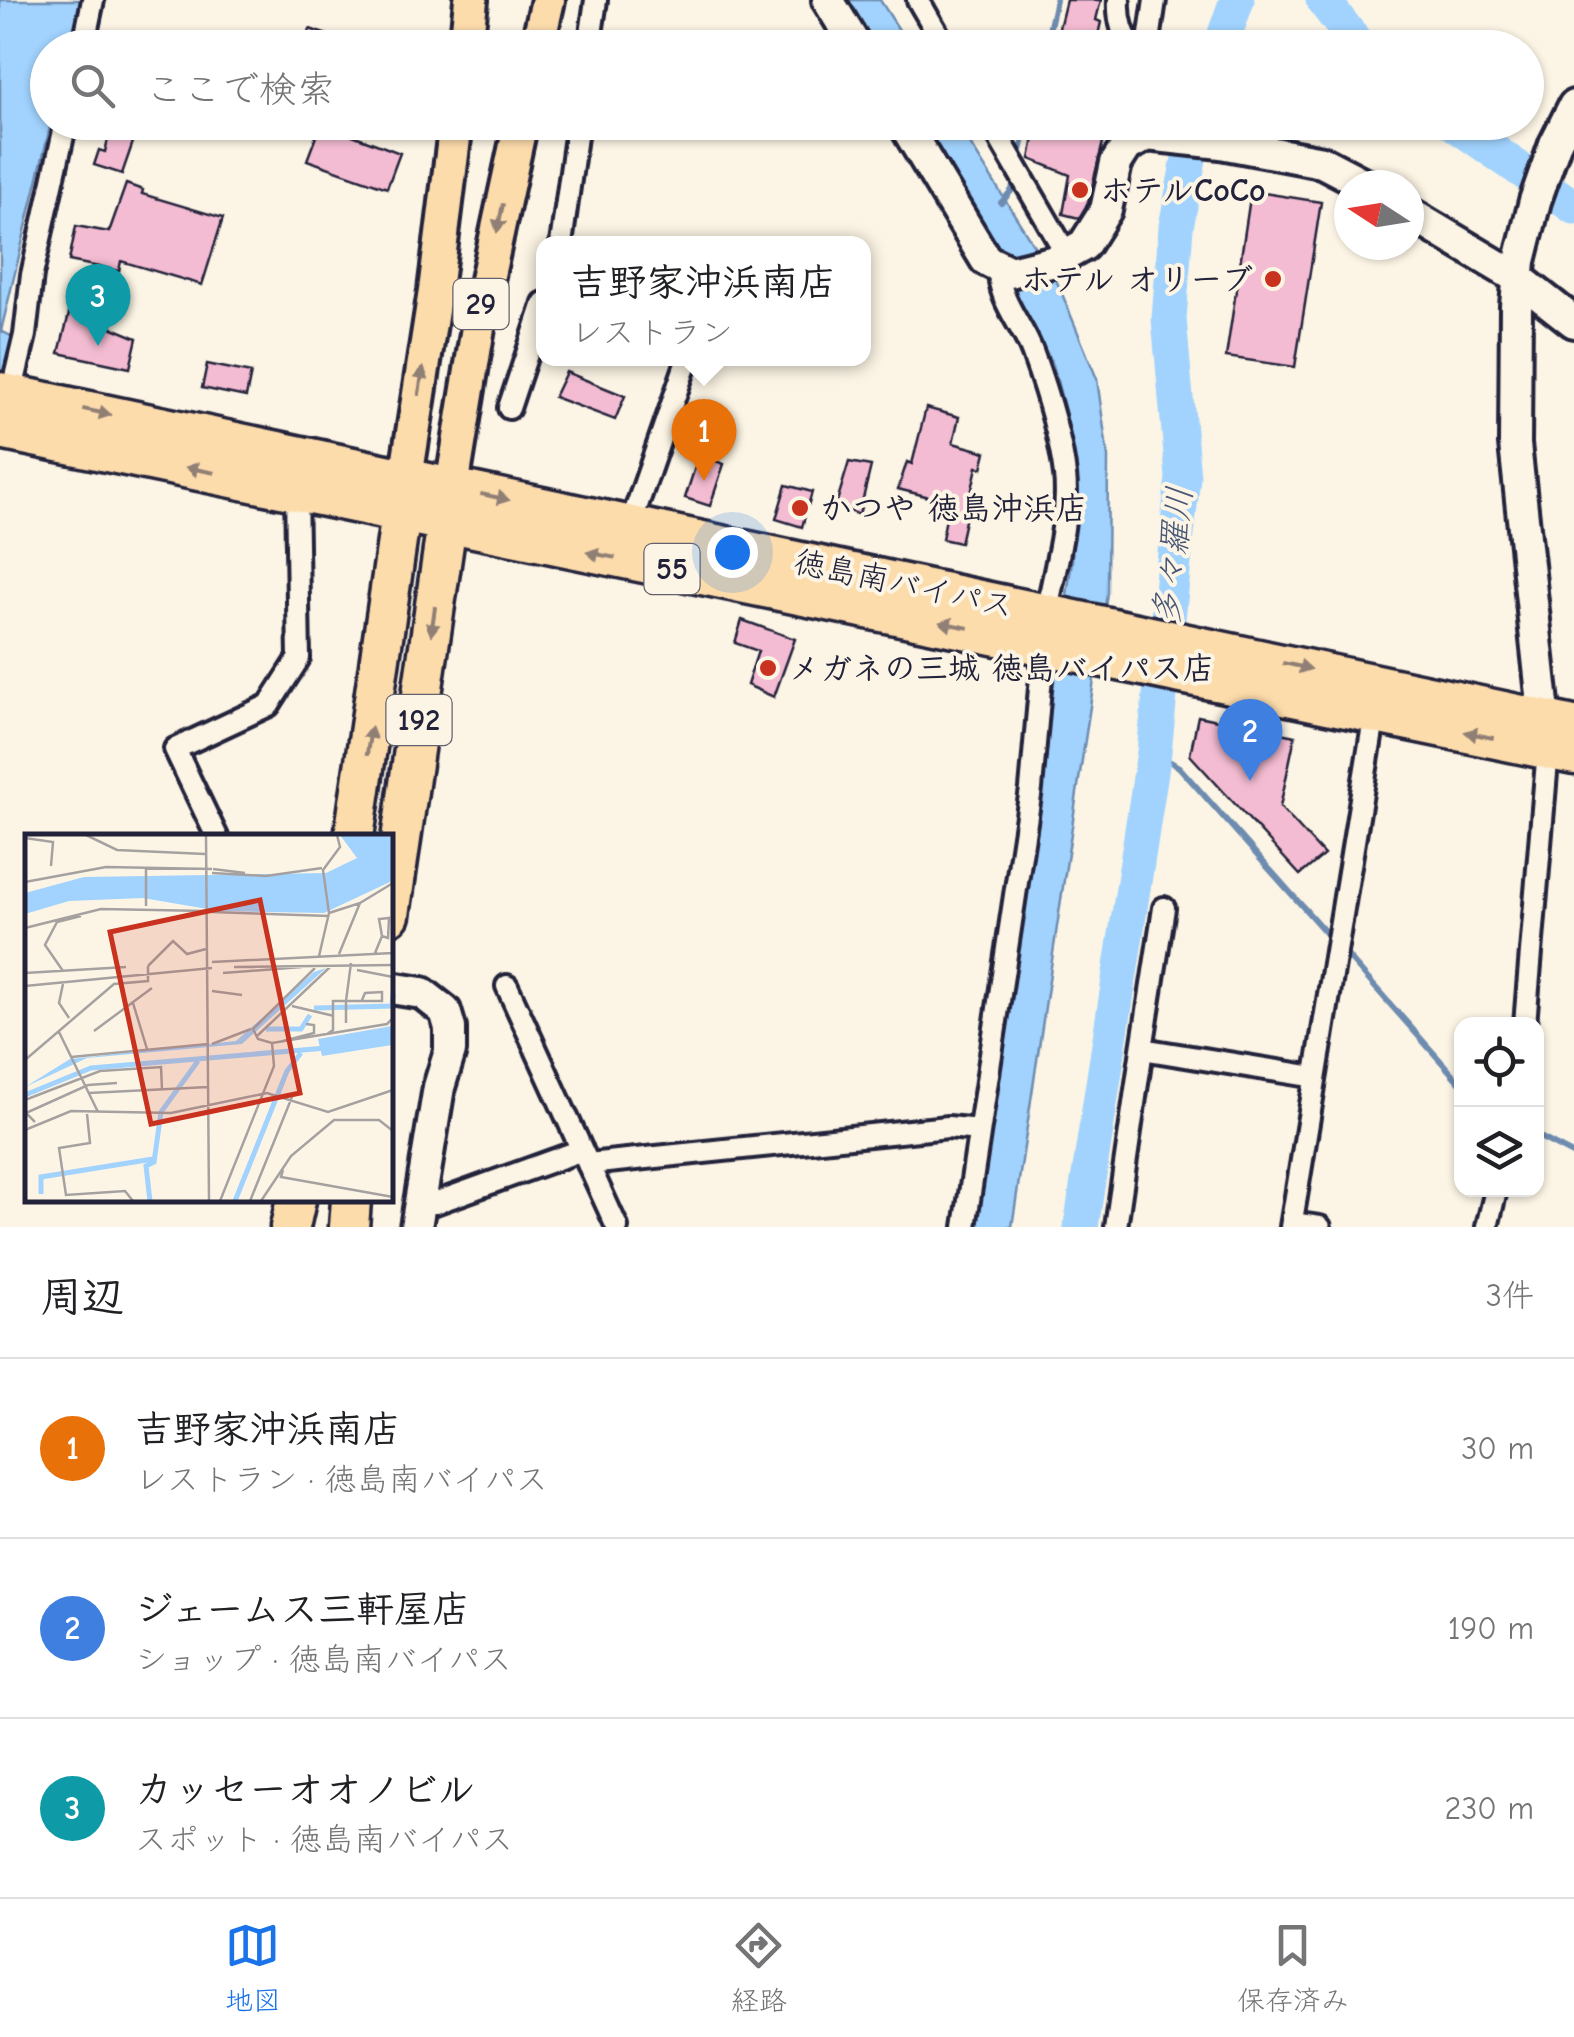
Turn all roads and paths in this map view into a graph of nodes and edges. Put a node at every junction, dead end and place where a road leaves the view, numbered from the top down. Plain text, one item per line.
1 (94, 0) edge
2 (472, 0) edge
3 (548, 0) edge
4 (596, 0) edge
5 (828, 0) edge
6 (918, 0) edge
7 (1119, 0) edge
8 (1155, 0) edge
9 (86, 30) edge
10 (468, 30) edge
11 (542, 30) edge
12 (592, 30) edge
13 (846, 30) edge
14 (936, 30) edge
15 (1123, 30) edge
16 (1151, 30) edge
17 (1574, 106) edge
18 (62, 140) edge
19 (454, 140) edge
20 (517, 140) edge
21 (575, 140) edge
22 (913, 140) edge
23 (999, 140) edge
24 (1134, 140) edge
25 (1200, 140) edge
26 (1337, 170) edge
27 (1424, 220) edge
28 (562, 236) edge
29 (1061, 258) junction
30 (1519, 269) junction
31 (1004, 270) junction
32 (1574, 322) edge
33 (536, 328) edge
34 (685, 366) edge
35 (4, 392) edge
36 (509, 408) dead end
37 (0, 430) edge
38 (296, 490) junction
39 (404, 496) junction
40 (450, 506) junction
41 (630, 526) junction
42 (1049, 629) junction
43 (1201, 660) junction
44 (1375, 713) junction
45 (1560, 737) edge
46 (216, 834) edge
47 (354, 834) edge
48 (392, 901) edge
49 (1164, 908) dead end
50 (507, 986) dead end
51 (392, 988) edge
52 (1525, 1017) edge
53 (1142, 1049) junction
54 (1315, 1077) junction
55 (979, 1130) junction
56 (585, 1157) junction
57 (1494, 1197) edge
58 (296, 1202) edge
59 (351, 1202) edge
60 (418, 1214) edge
61 (1292, 1225) edge
62 (290, 1227) edge
63 (348, 1227) edge
64 (616, 1227) edge
65 (965, 1227) edge
66 (1116, 1227) edge
67 (1320, 1227) edge
68 (1487, 1227) edge

1 - 9 street
2 - 10 main road
3 - 11 main road
4 - 12 street
5 - 13 street
6 - 14 street
7 - 15 street
8 - 16 street
17 - 30 street
18 - 35 street
39 -> 19 main road, 29
20 -> 40 main road, 29
21 - 28 street
22 - 31 street
23 - 29 street
24 - 29 street
25 - 26 street
27 - 30 street
29 - 31 street
30 - 32 street
30 - 45 street
31 - 42 street
33 - 36 street
34 - 41 street
35 -> 39 highway, 徳島南バイパス / 55
38 -> 37 highway, 徳島南バイパス / 55
38 - 39 highway, 徳島南バイパス / 55
38 - 46 street
39 - 40 highway, 徳島南バイパス / 55
47 -> 39 highway, 192
40 -> 41 highway, 徳島南バイパス / 55
42 -> 40 highway, 徳島南バイパス / 55
40 -> 48 highway, 192
41 - 42 highway, 徳島南バイパス / 55
42 - 43 highway, 徳島南バイパス / 55
42 - 55 street
43 - 44 highway, 徳島南バイパス / 55
43 -> 45 highway, 徳島南バイパス / 55
45 -> 44 highway, 徳島南バイパス / 55
44 - 54 street
45 - 52 street
49 - 53 street
50 - 56 street
51 - 60 street
53 - 54 street
53 - 66 street
54 - 61 street
55 - 56 street
55 - 65 street
56 - 60 street
56 - 64 street
57 - 68 street
58 - 62 highway
59 - 63 highway
61 - 67 street

